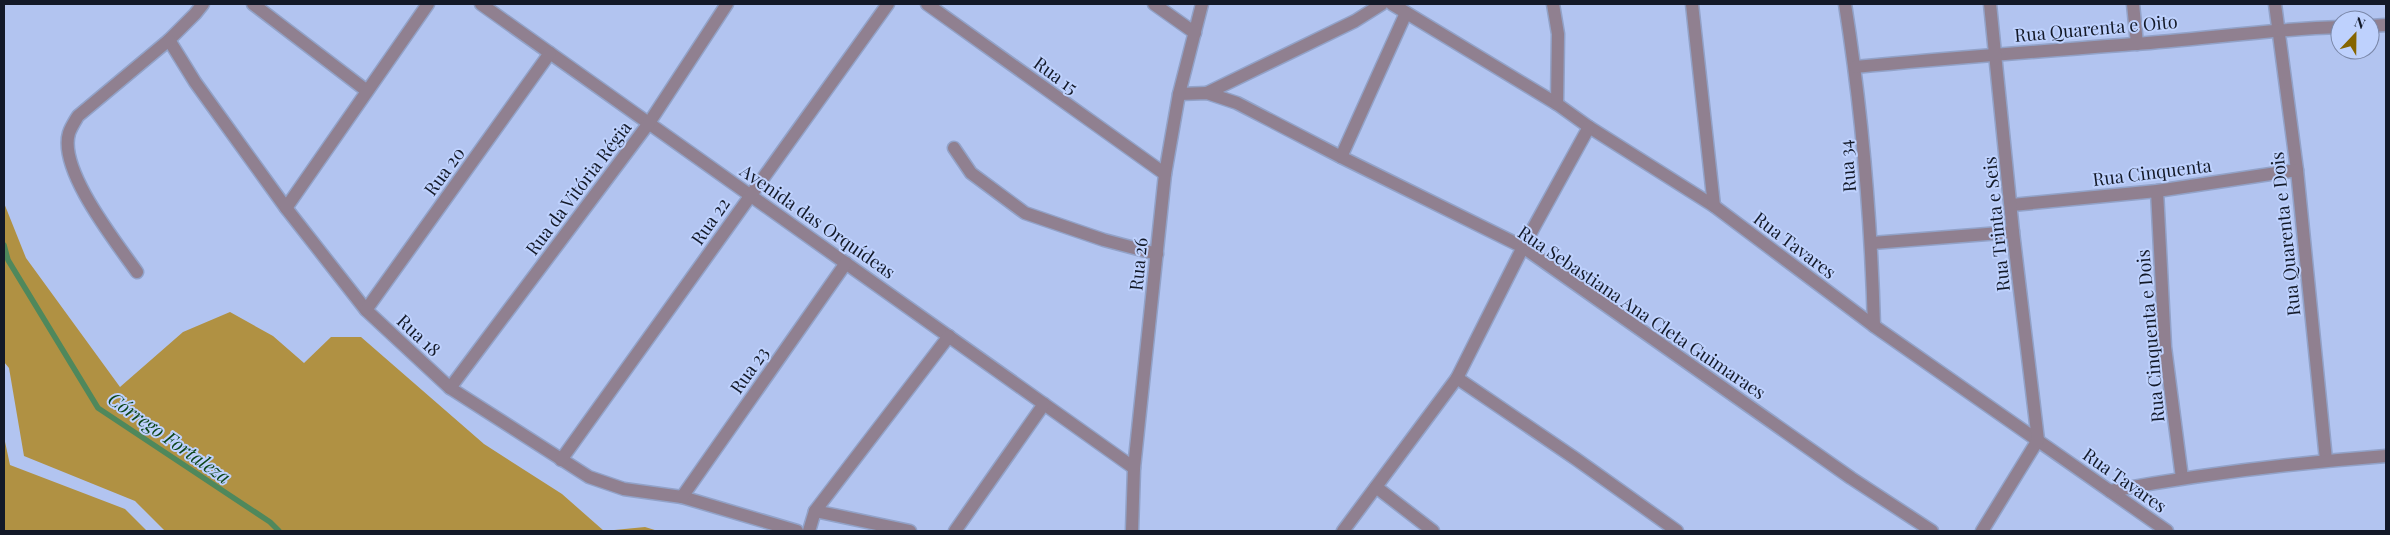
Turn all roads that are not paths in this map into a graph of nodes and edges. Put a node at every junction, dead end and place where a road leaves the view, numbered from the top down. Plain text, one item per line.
1 (202, 4) edge
2 (253, 4) edge
3 (428, 4) edge
4 (480, 4) edge
5 (725, 4) edge
6 (888, 4) edge
7 (928, 4) edge
8 (1154, 4) edge
9 (1202, 4) edge
10 (1382, 4) edge
11 (1392, 4) edge
12 (1553, 4) edge
13 (1692, 4) edge
14 (1845, 4) edge
15 (1990, 4) edge
16 (2133, 4) edge
17 (2275, 4) edge
18 (1406, 13) junction
19 (2330, 27) edge
20 (2277, 29) junction
21 (1195, 33) junction
22 (169, 40) junction
23 (2138, 44) junction
24 (550, 53) junction
25 (1995, 54) junction
26 (1855, 67) junction
27 (367, 92) junction
28 (1207, 93) junction
29 (1179, 94) junction
30 (1557, 104) junction
31 (649, 123) junction
32 (1589, 127) junction
33 (954, 148) dead end
34 (1341, 157) junction
35 (2297, 170) junction
36 (1165, 174) junction
37 (2156, 192) junction
38 (750, 195) junction
39 (2012, 205) junction
40 (1714, 206) junction
41 (286, 208) junction
42 (2013, 232) junction
43 (1872, 243) junction
44 (1523, 248) junction
45 (1157, 254) junction
46 (846, 263) junction
47 (137, 272) dead end
48 (366, 310) junction
49 (1874, 326) junction
50 (949, 336) junction
51 (1457, 378) junction
52 (450, 388) junction
53 (1044, 404) junction
54 (2038, 440) junction
55 (2386, 456) edge
56 (561, 460) junction
57 (2326, 460) junction
58 (1134, 468) junction
59 (2182, 478) junction
60 (1376, 487) junction
61 (2110, 491) junction
62 (682, 497) junction
63 (815, 512) junction
64 (797, 531) edge
65 (809, 531) edge
66 (910, 531) edge
67 (955, 531) edge
68 (1132, 531) edge
69 (1344, 531) edge
70 (1433, 531) edge
71 (1677, 531) edge
72 (1932, 531) edge
73 (1982, 531) edge
74 (2167, 531) edge

1 - 22 street
2 - 27 street
3 - 27 street
4 - 24 street, Avenida das Orquídeas
5 - 31 street, Rua da Vitória Régia
6 - 38 street, Rua 22
7 - 36 street, Rua 15
8 - 21 street
9 - 21 street, Rua 26
10 - 28 street
11 - 18 street, Rua Tavares
12 - 30 street
13 - 40 street
14 - 26 street, Rua 34
15 - 25 street, Rua Trinta e Seis
16 - 23 street
17 - 20 street, Rua Quarenta e Dois
18 - 30 street, Rua Tavares
18 - 34 street
19 - 20 street, Rua Quarenta e Oito
20 - 23 street, Rua Quarenta e Oito
20 - 35 street, Rua Quarenta e Dois
21 - 29 street, Rua 26
22 - 41 street, Rua 18
22 - 47 street
23 - 25 street, Rua Quarenta e Oito
24 - 31 street, Avenida das Orquídeas
24 - 48 street, Rua 20
25 - 26 street, Rua Quarenta e Oito
25 - 39 street, Rua Trinta e Seis
26 - 43 street, Rua 34
27 - 41 street
28 - 29 street, Rua Sebastiana Ana Cleta Guimaraes
28 - 34 street, Rua Sebastiana Ana Cleta Guimaraes
29 - 36 street, Rua 26
30 - 32 street, Rua Tavares
31 - 38 street, Avenida das Orquídeas
31 - 52 street, Rua da Vitória Régia
32 - 40 street, Rua Tavares
32 - 44 street
33 - 45 street
34 - 44 street, Rua Sebastiana Ana Cleta Guimaraes
35 - 37 street, Rua Cinquenta
35 - 57 street, Rua Quarenta e Dois
36 - 45 street, Rua 26
37 - 39 street, Rua Cinquenta
37 - 59 street, Rua Cinquenta e Dois
38 - 46 street, Avenida das Orquídeas
38 - 56 street, Rua 22
39 - 42 street, Rua Trinta e Seis
40 - 49 street, Rua Tavares
41 - 48 street, Rua 18
42 - 43 street
42 - 54 street, Rua Trinta e Seis
43 - 49 street, Rua 34
44 - 51 street
44 - 72 street, Rua Sebastiana Ana Cleta Guimaraes
45 - 58 street, Rua 26
46 - 50 street, Avenida das Orquídeas
46 - 62 street, Rua 23
48 - 52 street, Rua 18
49 - 54 street, Rua Tavares
50 - 53 street, Avenida das Orquídeas
50 - 63 street
51 - 60 street
51 - 71 street
52 - 56 street, Rua 18
53 - 58 street, Avenida das Orquídeas
53 - 67 street
54 - 61 street, Rua Tavares
54 - 73 street
55 - 57 street
56 - 62 street, Rua 18
57 - 59 street
58 - 68 street, Rua 26
59 - 61 street
60 - 69 street
60 - 70 street
61 - 74 street, Rua Tavares
62 - 64 street, Rua 18
63 - 65 street
63 - 66 street

